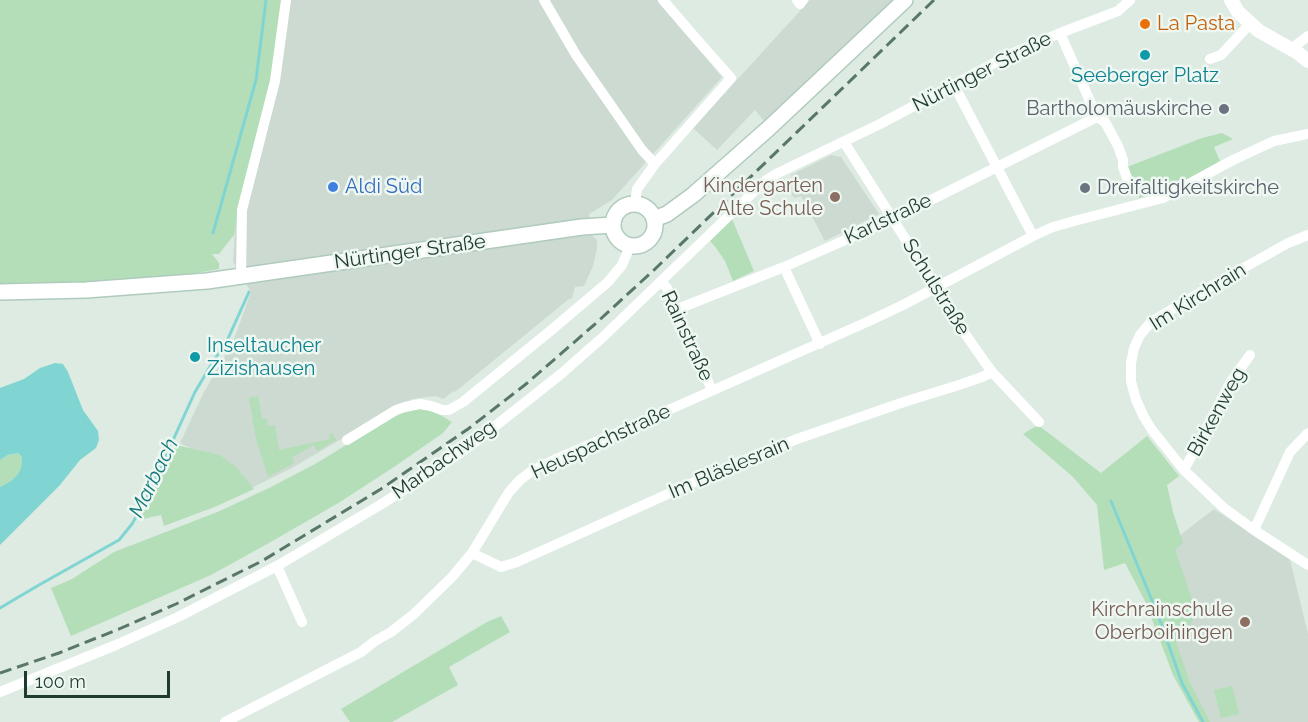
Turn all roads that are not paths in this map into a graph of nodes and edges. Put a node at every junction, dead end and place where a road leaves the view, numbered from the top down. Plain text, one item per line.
1 (286, 0) edge
2 (544, 0) edge
3 (663, 0) edge
4 (905, 0) edge
5 (1130, 0) edge
6 (1232, 0) edge
7 (1250, 24) junction
8 (1060, 33) junction
9 (1308, 36) edge
10 (1291, 49) junction
11 (1210, 59) dead end
12 (1308, 61) edge
13 (954, 85) junction
14 (1097, 117) junction
15 (1308, 134) edge
16 (839, 144) junction
17 (655, 164) junction
18 (996, 166) junction
19 (1127, 178) dead end
20 (635, 204) junction
21 (654, 219) junction
22 (893, 219) junction
23 (613, 225) junction
24 (1308, 235) edge
25 (1033, 236) junction
26 (630, 246) junction
27 (784, 267) junction
28 (241, 277) junction
29 (661, 282) junction
30 (936, 287) junction
31 (0, 292) edge
32 (675, 310) junction
33 (820, 344) junction
34 (1250, 355) dead end
35 (992, 372) junction
36 (712, 390) junction
37 (1040, 422) dead end
38 (1308, 434) edge
39 (347, 440) dead end
40 (1184, 470) junction
41 (1254, 530) junction
42 (472, 553) junction
43 (1308, 565) edge
44 (277, 566) junction
45 (302, 622) dead end
46 (0, 692) edge
47 (225, 722) edge

1 - 28 street
2 - 17 street
3 - 17 street
4 - 21 main road
5 - 8 street, Nürtinger Straße
6 - 7 street
7 - 10 street
7 - 11 street
8 - 13 street, Nürtinger Straße
8 - 14 street
9 - 10 street
10 - 12 street
13 - 16 street, Nürtinger Straße
13 - 18 street
14 - 18 street, Karlstraße
14 - 19 street
15 - 25 street, Heuspachstraße
16 - 22 street, Schulstraße
16 - 29 street, Marbachweg
17 - 20 street
18 - 22 street, Karlstraße
18 - 25 street
20 - 21 main road
20 - 23 main road
21 - 26 main road
22 - 27 street, Karlstraße
22 - 30 street, Schulstraße
23 - 26 main road
23 - 28 main road, Nürtinger Straße
24 - 40 street, Im Kirchrain
25 - 30 street, Heuspachstraße
26 - 39 street
27 - 32 street, Karlstraße
27 - 33 street
28 - 31 main road, Nürtinger Straße
29 - 32 street, Rainstraße
29 - 44 street, Marbachweg
30 - 33 street, Heuspachstraße
30 - 35 street, Schulstraße
32 - 36 street, Rainstraße
33 - 36 street, Heuspachstraße
34 - 40 street, Birkenweg
35 - 37 street, Schulstraße
35 - 42 street, Im Bläslesrain
36 - 42 street, Heuspachstraße
38 - 41 street
40 - 41 street, Im Kirchrain
41 - 43 street, Im Kirchrain
42 - 47 street, Heuspachstraße
44 - 45 street
44 - 46 street, Marbachweg

